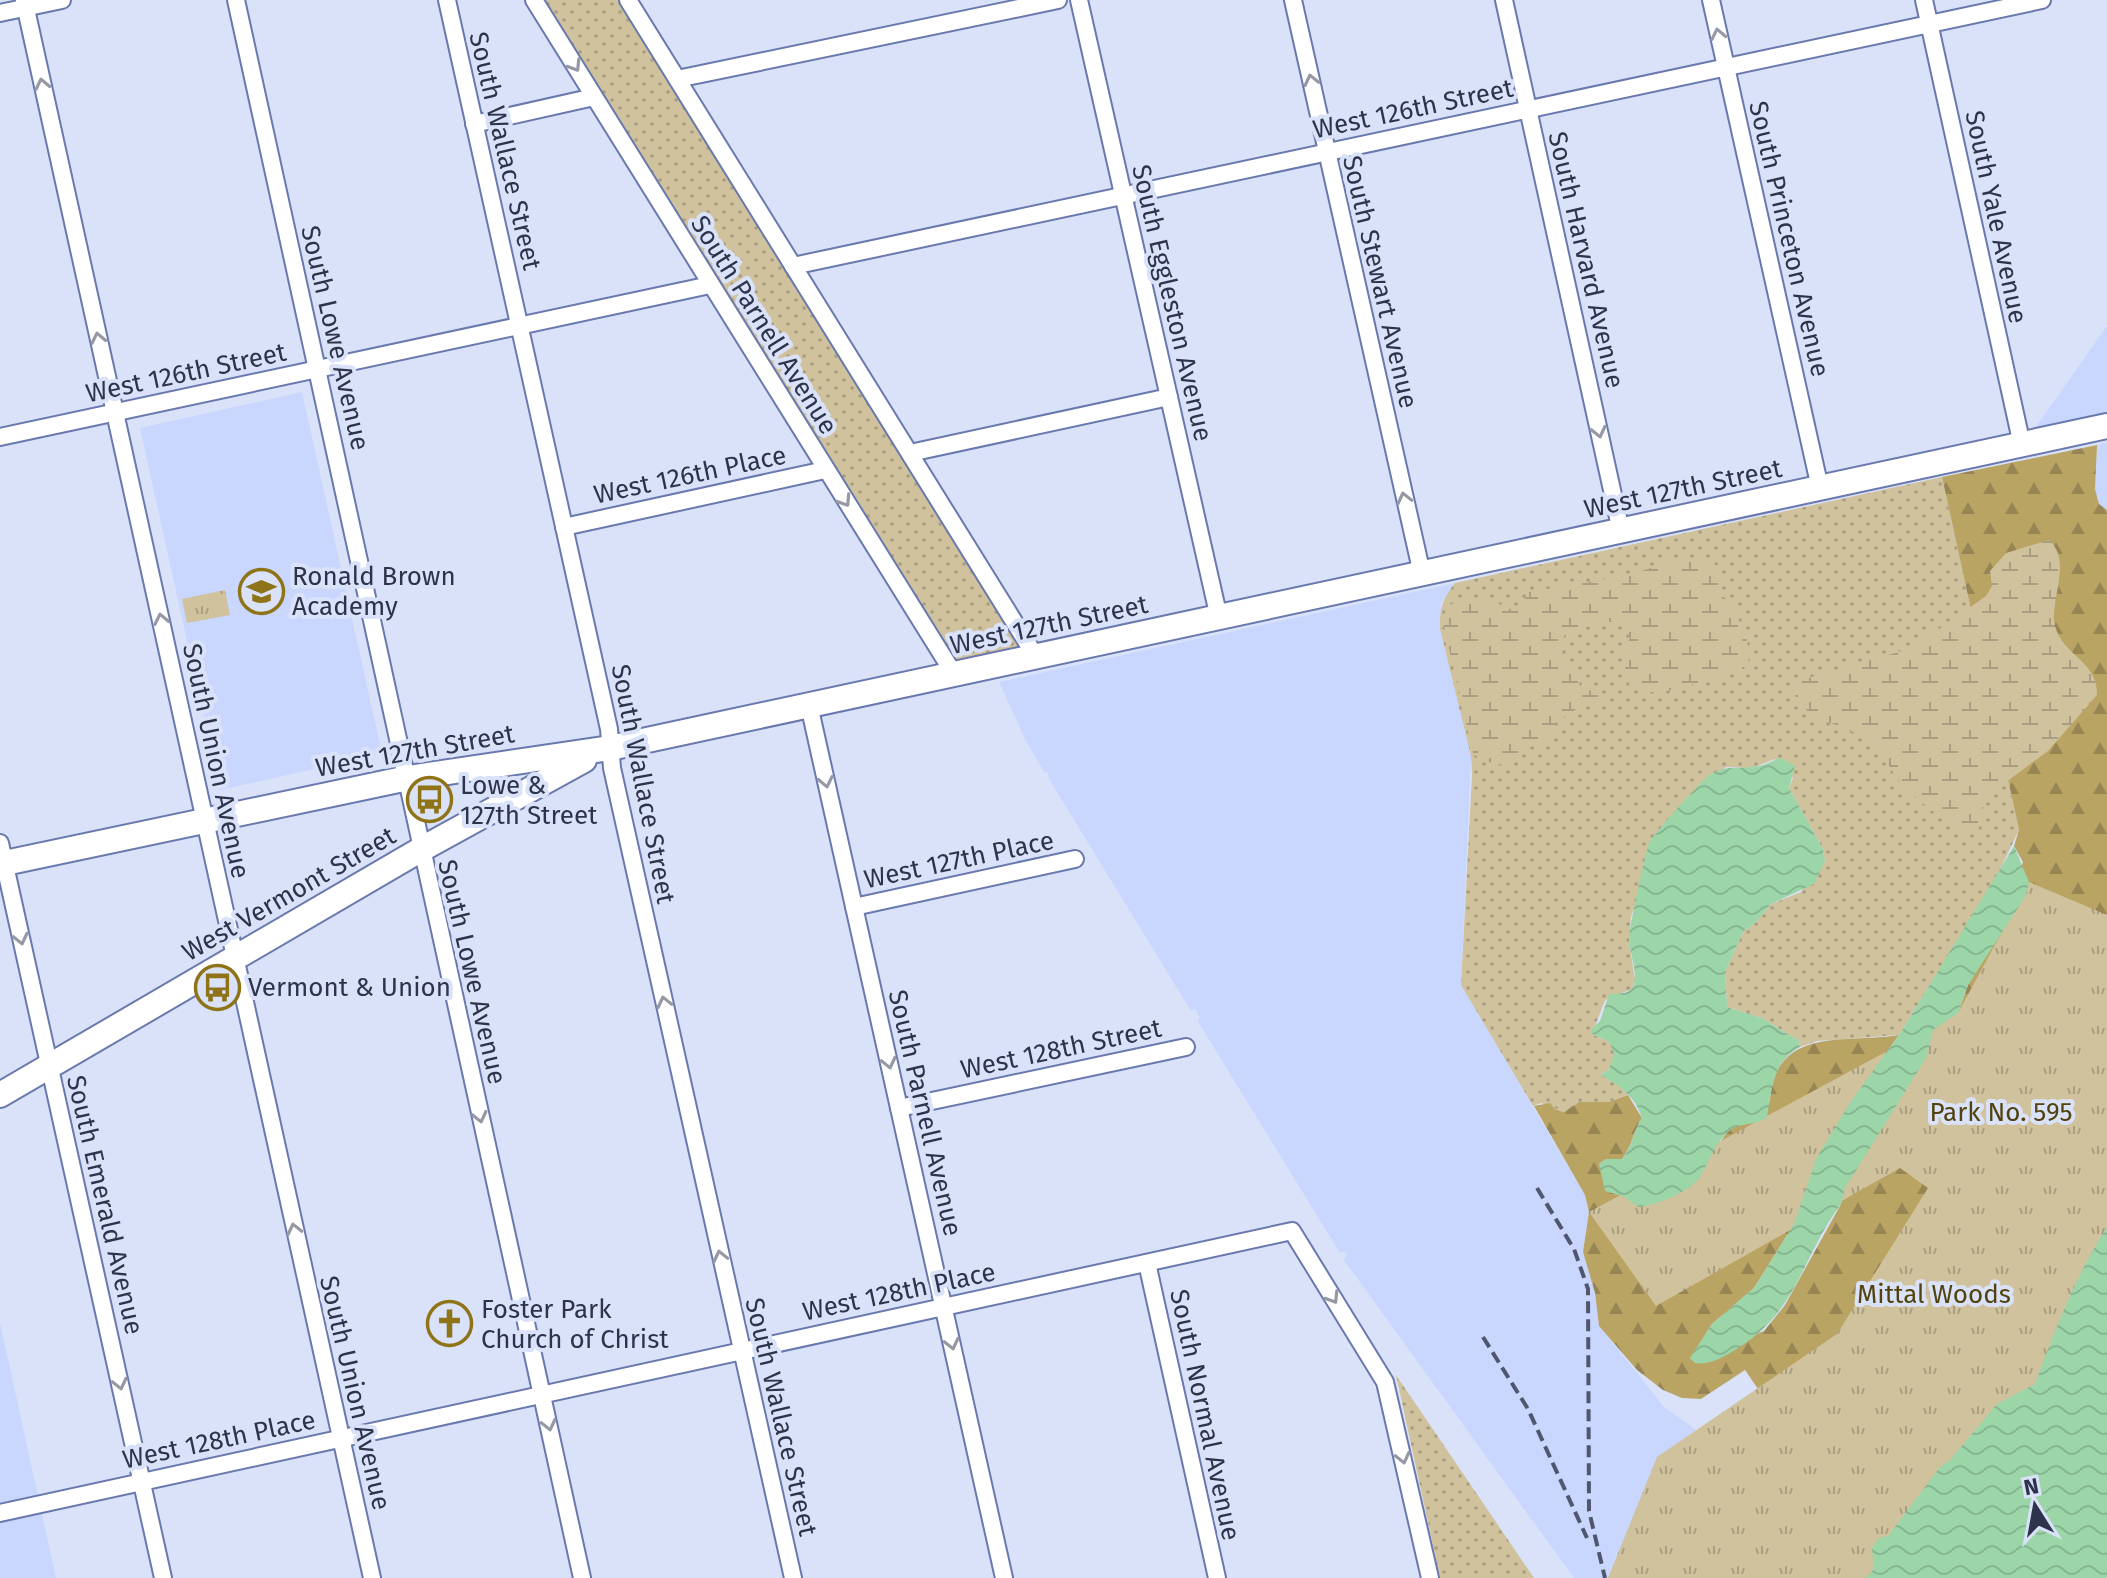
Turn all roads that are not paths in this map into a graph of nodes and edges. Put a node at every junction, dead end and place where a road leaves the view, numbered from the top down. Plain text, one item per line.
1 (62, 0) edge
2 (236, 0) edge
3 (447, 0) edge
4 (534, 0) edge
5 (628, 0) edge
6 (1058, 0) edge
7 (1079, 0) edge
8 (1293, 0) edge
9 (1504, 0) edge
10 (1711, 0) edge
11 (1924, 0) edge
12 (2042, 0) edge
13 (24, 4) edge
14 (0, 13) edge
15 (1929, 24) junction
16 (1726, 67) junction
17 (677, 79) junction
18 (594, 97) junction
19 (1528, 109) junction
20 (474, 124) junction
21 (1327, 152) junction
22 (1124, 195) junction
23 (793, 266) junction
24 (710, 285) junction
25 (519, 326) junction
26 (318, 369) junction
27 (1169, 397) junction
28 (115, 413) junction
29 (2107, 426) edge
30 (0, 437) edge
31 (2022, 445) junction
32 (910, 453) junction
33 (825, 470) junction
34 (1820, 488) junction
35 (564, 527) junction
36 (1621, 531) junction
37 (1422, 574) junction
38 (1219, 618) junction
39 (1036, 657) junction
40 (954, 674) junction
41 (809, 705) junction
42 (610, 748) junction
43 (408, 778) junction
44 (205, 820) junction
45 (420, 850) junction
46 (1, 857) edge
47 (1075, 859) dead end
48 (854, 907) junction
49 (234, 958) junction
50 (1186, 1047) dead end
51 (49, 1066) junction
52 (0, 1095) edge
53 (899, 1108) junction
54 (1147, 1263) junction
55 (944, 1307) junction
56 (742, 1351) junction
57 (542, 1395) junction
58 (341, 1438) junction
59 (142, 1482) junction
60 (0, 1513) edge
61 (163, 1578) edge
62 (372, 1578) edge
63 (582, 1578) edge
64 (793, 1578) edge
65 (1004, 1578) edge
66 (1217, 1578) edge
67 (1430, 1578) edge

1 - 13 street
2 - 26 street, South Lowe Avenue
3 - 20 street, South Wallace Street
4 -> 18 street, South Parnell Avenue
5 - 17 street
6 - 17 street
7 - 22 street, South Eggleston Avenue
21 -> 8 street, South Stewart Avenue
9 - 19 street, South Harvard Avenue
16 -> 10 street, South Princeton Avenue
11 - 15 street, South Yale Avenue
12 - 15 street, West 126th Street
13 - 14 street
28 -> 13 street, South Union Avenue
15 - 16 street, West 126th Street
15 - 31 street, South Yale Avenue
16 - 19 street, West 126th Street
16 - 34 street, South Princeton Avenue
17 - 23 street
18 - 20 street
18 - 24 street, South Parnell Avenue
19 - 21 street, West 126th Street
19 -> 36 street, South Harvard Avenue
20 - 25 street, South Wallace Street
21 - 22 street, West 126th Street
37 -> 21 street, South Stewart Avenue
22 - 23 street, West 126th Street
22 - 27 street, South Eggleston Avenue
23 - 32 street
24 - 25 street, West 126th Street
24 - 33 street, South Parnell Avenue
25 - 26 street, West 126th Street
25 - 35 street, South Wallace Street
26 - 28 street, West 126th Street
26 - 43 street, South Lowe Avenue
27 - 32 street
27 - 38 street, South Eggleston Avenue
28 - 30 street, West 126th Street
44 -> 28 street, South Union Avenue
29 - 31 main road, West 127th Street
31 - 34 main road, West 127th Street
32 - 39 street
33 - 35 street, West 126th Place
33 -> 40 street, South Parnell Avenue
34 - 36 main road, West 127th Street
35 - 42 street, South Wallace Street
36 - 37 main road, West 127th Street
37 - 38 main road, West 127th Street
38 - 39 main road, West 127th Street
39 - 40 main road, West 127th Street
40 - 41 main road, West 127th Street
41 - 42 main road, West 127th Street
41 -> 48 street, South Parnell Avenue
42 - 43 main road, West 127th Street
42 - 45 main road, West Vermont Street
56 -> 42 street, South Wallace Street
43 - 44 main road, West 127th Street
43 - 45 street, South Lowe Avenue
44 - 46 main road, West 127th Street
44 - 49 street, South Union Avenue
45 - 49 main road, West Vermont Street
45 -> 57 street, South Lowe Avenue
46 -> 51 street, South Emerald Avenue
47 - 48 street, West 127th Place
48 -> 53 street, South Parnell Avenue
49 - 51 main road, West Vermont Street
58 -> 49 street, South Union Avenue
50 - 53 street, West 128th Street
51 - 52 main road, West Vermont Street
51 -> 59 street, South Emerald Avenue
53 - 55 street, South Parnell Avenue
54 - 55 street, West 128th Place
54 - 66 street, South Normal Avenue
54 -> 67 street, West 128th Place
55 - 56 street, West 128th Place
55 -> 65 street, South Parnell Avenue
56 - 57 street, West 128th Place
56 - 64 street, South Wallace Street
57 - 58 street, West 128th Place
57 -> 63 street, South Lowe Avenue
58 - 59 street, West 128th Place
58 - 62 street, South Union Avenue
59 - 60 street, West 128th Place
59 - 61 street, South Emerald Avenue

